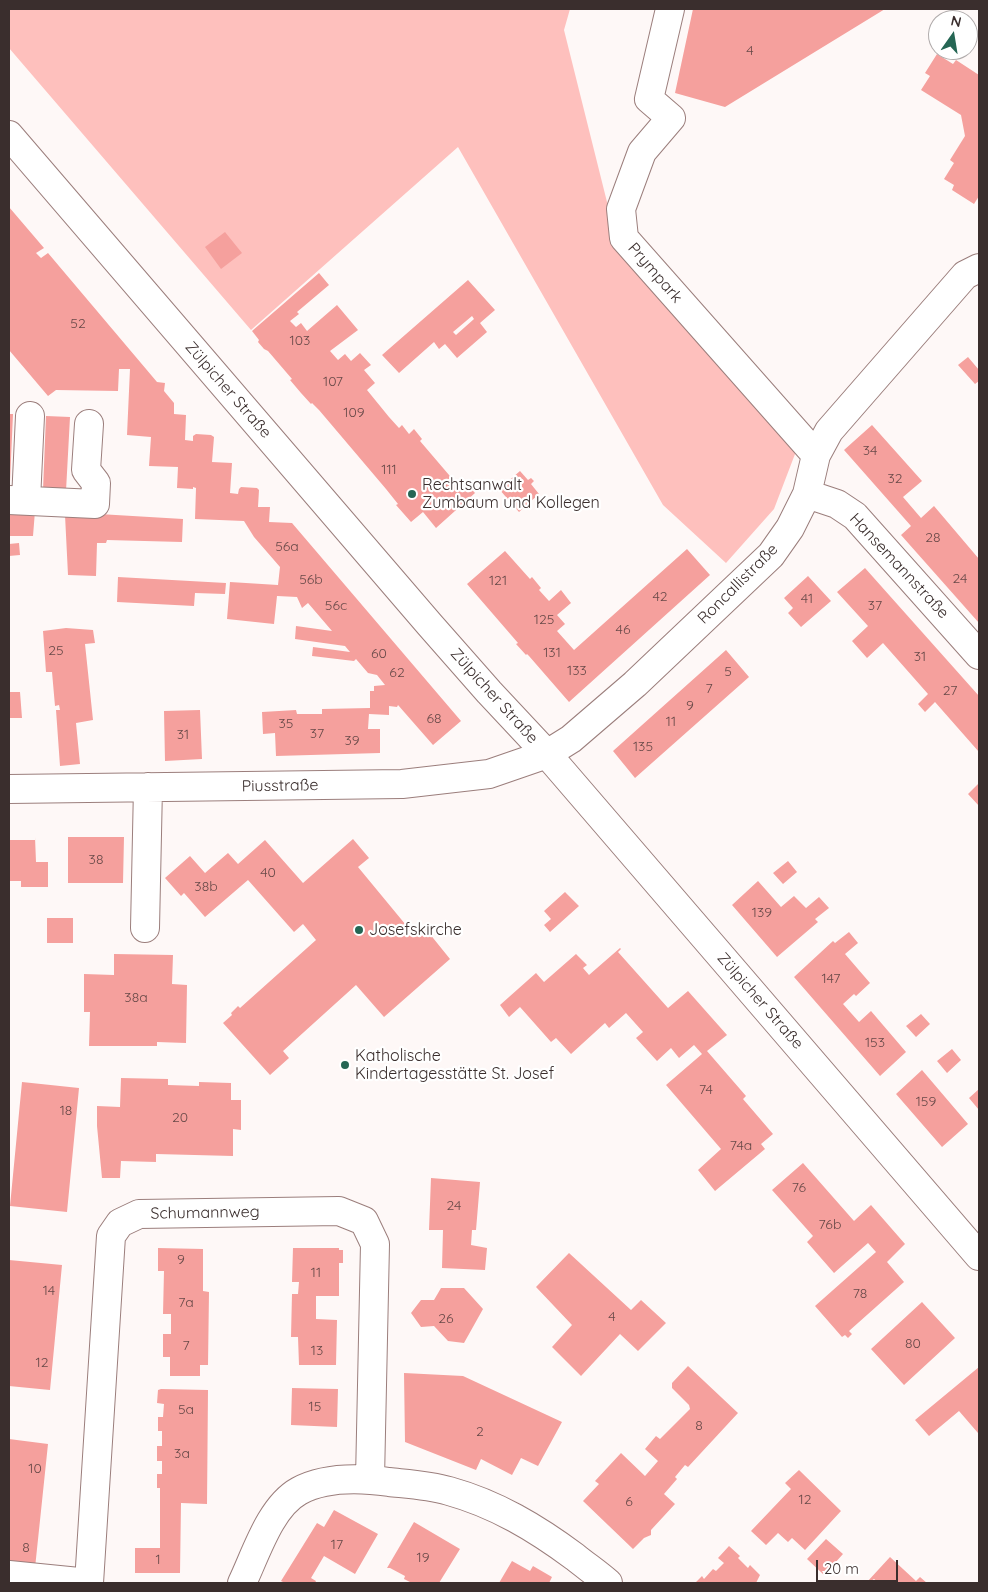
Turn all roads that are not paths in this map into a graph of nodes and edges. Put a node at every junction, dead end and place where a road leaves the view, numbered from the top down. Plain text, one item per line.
1 (670, 9) edge
2 (9, 135) edge
3 (979, 268) edge
4 (30, 416) dead end
5 (89, 424) dead end
6 (816, 455) junction
7 (807, 494) junction
8 (17, 500) edge
9 (979, 655) edge
10 (547, 754) junction
11 (148, 787) junction
12 (9, 789) edge
13 (145, 928) dead end
14 (979, 1256) edge
15 (370, 1479) junction
16 (9, 1575) edge
17 (89, 1583) edge
18 (242, 1583) edge
19 (606, 1583) edge

1 - 6 street, Prympark
2 - 10 street, Zülpicher Straße
3 - 6 street, Roncallistraße
4 - 8 street
5 - 8 street
6 - 7 street, Roncallistraße
7 - 9 street, Hansemannstraße
7 - 10 street, Roncallistraße
10 - 11 street, Piusstraße
10 - 14 street, Zülpicher Straße
11 - 12 street, Piusstraße
11 - 13 street
15 - 17 street, Schumannweg
15 - 18 street
15 - 19 street
16 - 17 street

